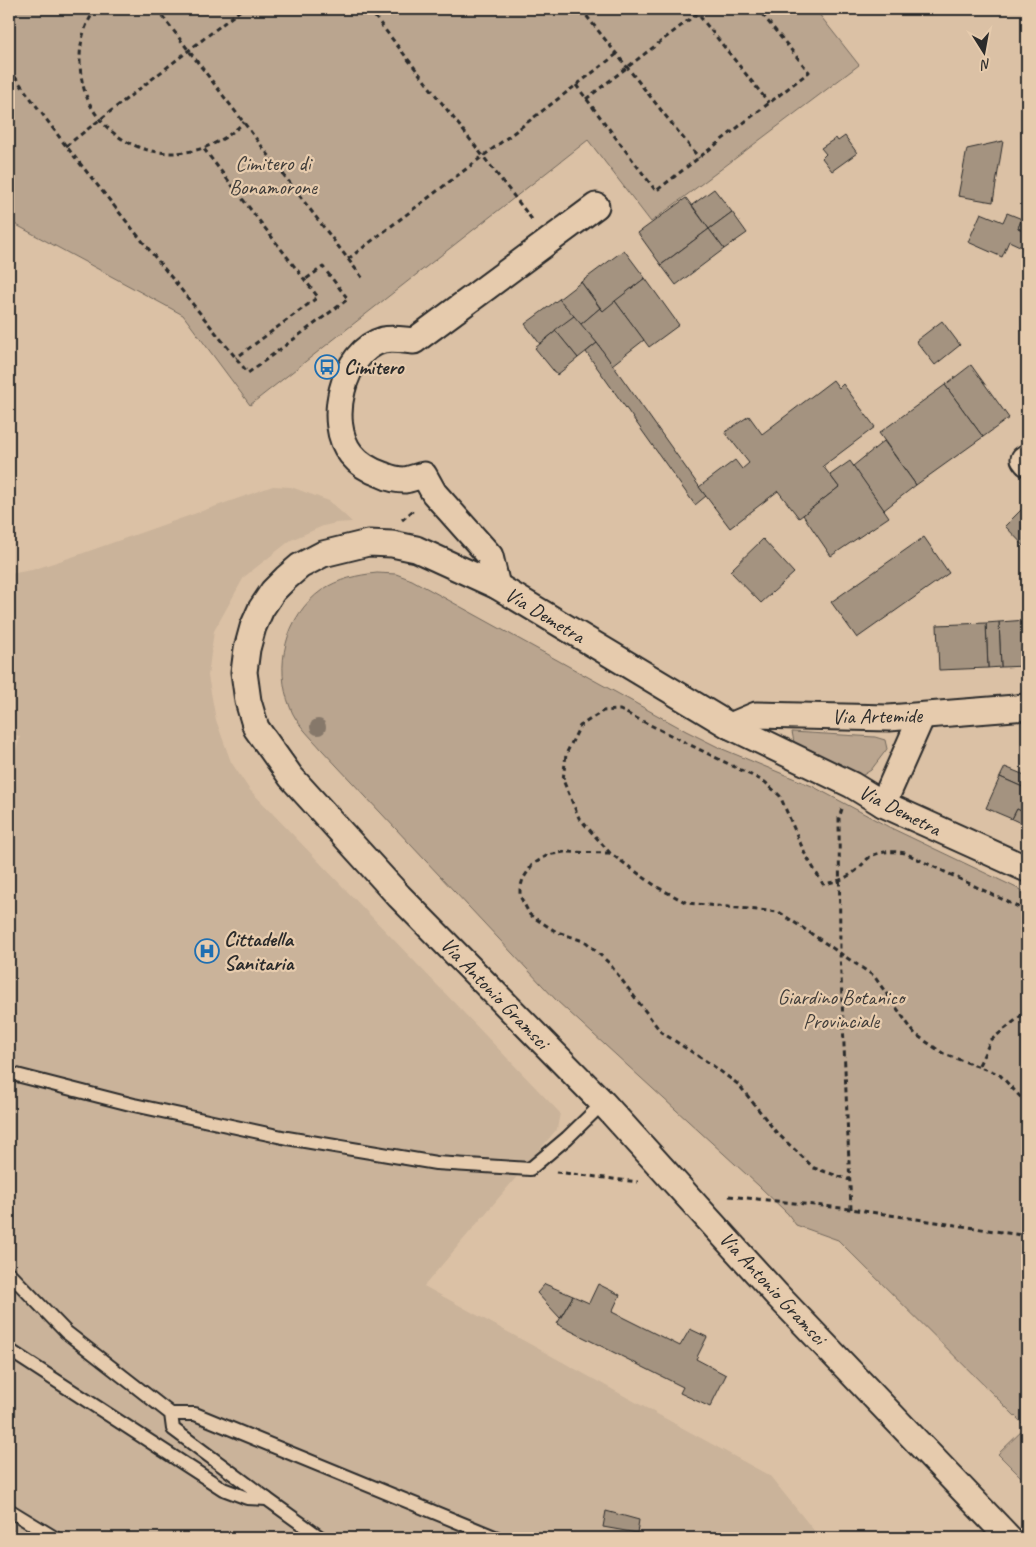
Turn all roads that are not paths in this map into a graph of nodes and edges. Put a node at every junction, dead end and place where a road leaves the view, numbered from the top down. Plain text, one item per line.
1 (596, 206) dead end
2 (1027, 457) edge
3 (1027, 463) edge
4 (497, 586) junction
5 (1027, 707) edge
6 (922, 716) junction
7 (730, 726) junction
8 (883, 804) junction
9 (1027, 869) edge
10 (9, 1073) edge
11 (602, 1103) junction
12 (9, 1273) edge
13 (9, 1350) edge
14 (171, 1414) junction
15 (267, 1498) junction
16 (9, 1510) edge
17 (54, 1538) edge
18 (321, 1538) edge
19 (496, 1538) edge
20 (1009, 1538) edge

1 - 4 street, Via Demetra
2 - 3 street
4 - 7 street, Via Demetra
4 - 11 street, Via Antonio Gramsci
5 - 6 street, Via Artemide
6 - 7 street, Via Artemide
6 - 8 street
7 - 8 street, Via Demetra
8 - 9 street, Via Demetra
10 - 11 lane
11 - 20 street, Via Antonio Gramsci
12 - 14 lane
13 - 15 lane
14 - 15 lane
14 - 19 lane
15 - 18 lane
16 - 17 lane

